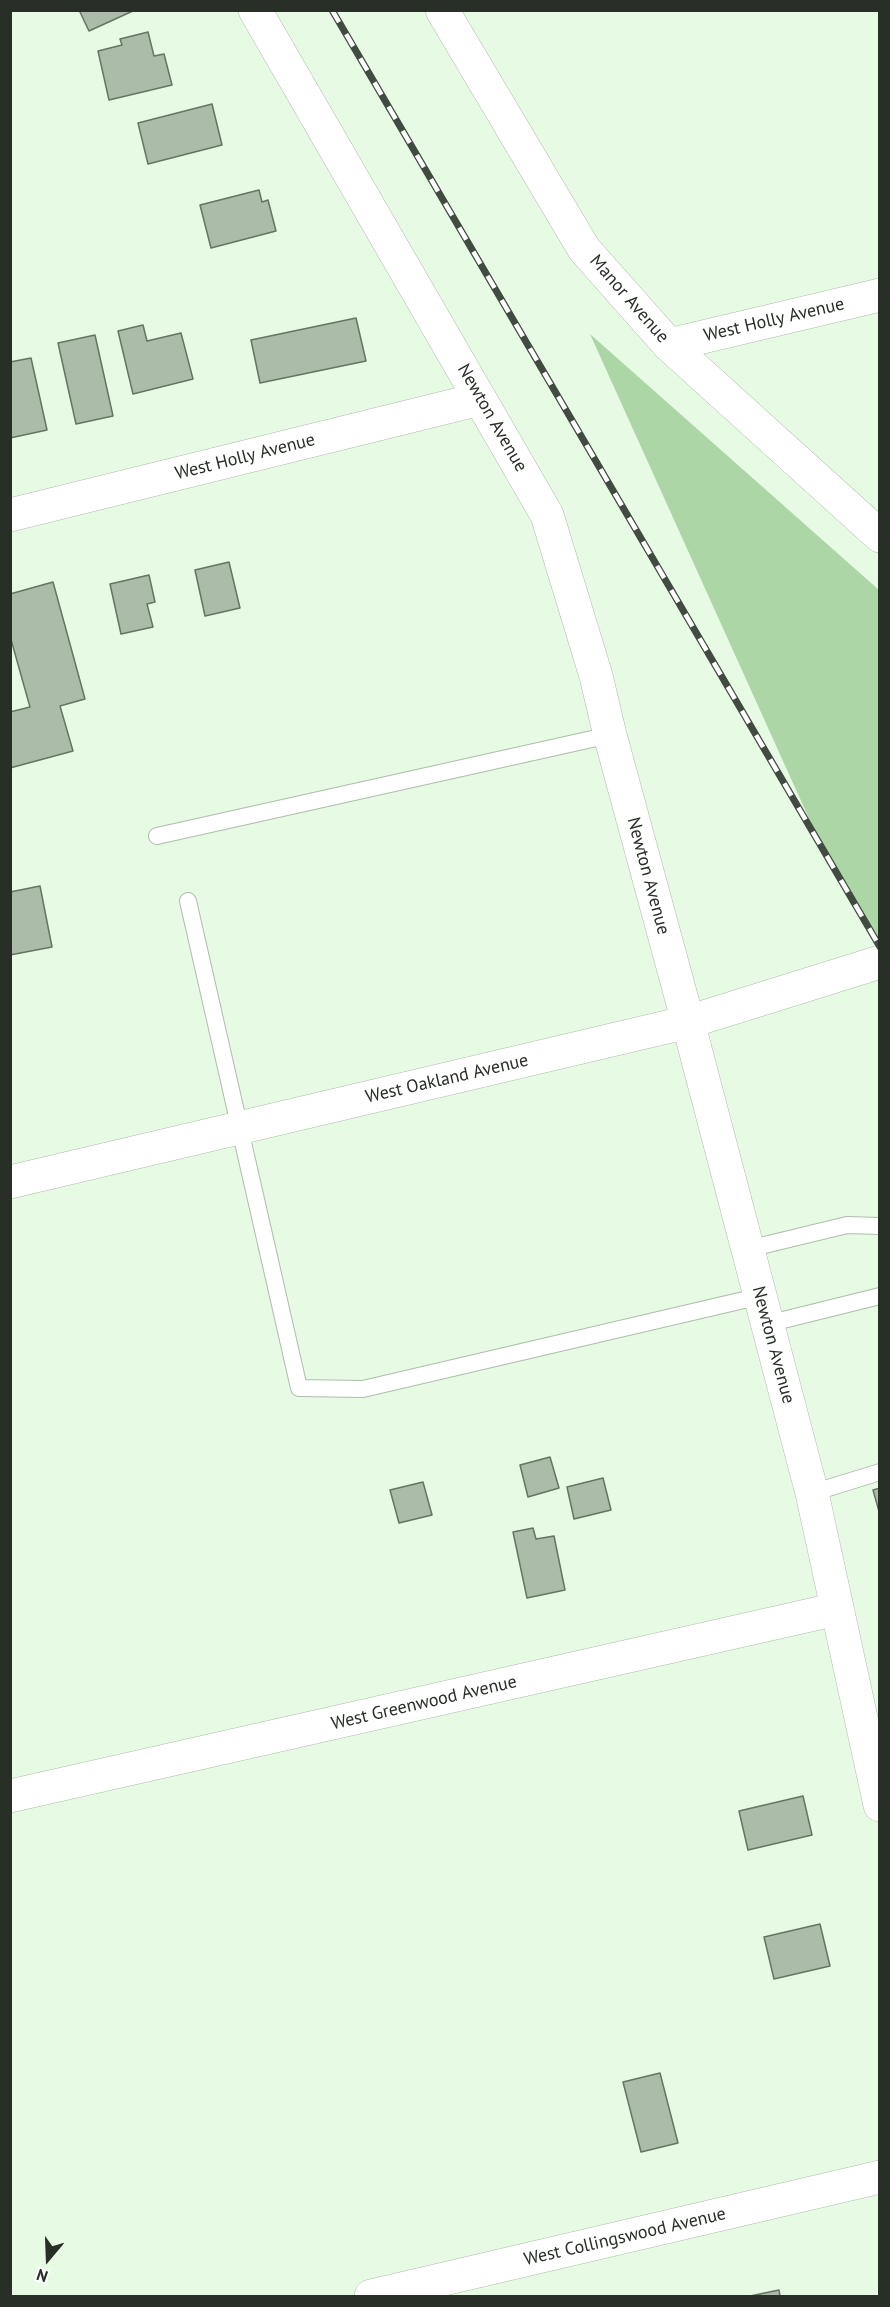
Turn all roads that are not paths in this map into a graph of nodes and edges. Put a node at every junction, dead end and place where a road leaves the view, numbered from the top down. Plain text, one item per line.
1 (255, 10) edge
2 (442, 10) edge
3 (879, 295) edge
4 (669, 345) junction
5 (480, 399) junction
6 (10, 515) edge
7 (879, 536) edge
8 (610, 735) junction
9 (157, 836) dead end
10 (188, 901) dead end
11 (879, 962) edge
12 (688, 1022) junction
13 (241, 1126) junction
14 (10, 1182) edge
15 (879, 1226) edge
16 (748, 1249) junction
17 (879, 1296) edge
18 (764, 1310) junction
19 (879, 1472) edge
20 (812, 1493) junction
21 (837, 1609) junction
22 (10, 1796) edge
23 (879, 1805) edge
24 (879, 2177) edge
25 (371, 2296) edge

1 - 5 street, Newton Avenue
2 - 4 street, Manor Avenue
3 - 4 street, West Holly Avenue
4 - 7 street, Manor Avenue
5 - 6 street, West Holly Avenue
5 - 8 street, Newton Avenue
8 - 9 lane
8 - 12 street, Newton Avenue
10 - 13 lane
11 - 12 street, West Oakland Avenue
12 - 13 street, West Oakland Avenue
12 - 16 street, Newton Avenue
13 - 14 street, West Oakland Avenue
13 - 18 lane
15 - 16 lane
16 - 18 street, Newton Avenue
17 - 18 lane
18 - 20 street, Newton Avenue
19 - 20 lane
20 - 21 street, Newton Avenue
21 - 22 street, West Greenwood Avenue
21 - 23 street, Newton Avenue
24 - 25 street, West Collingswood Avenue

